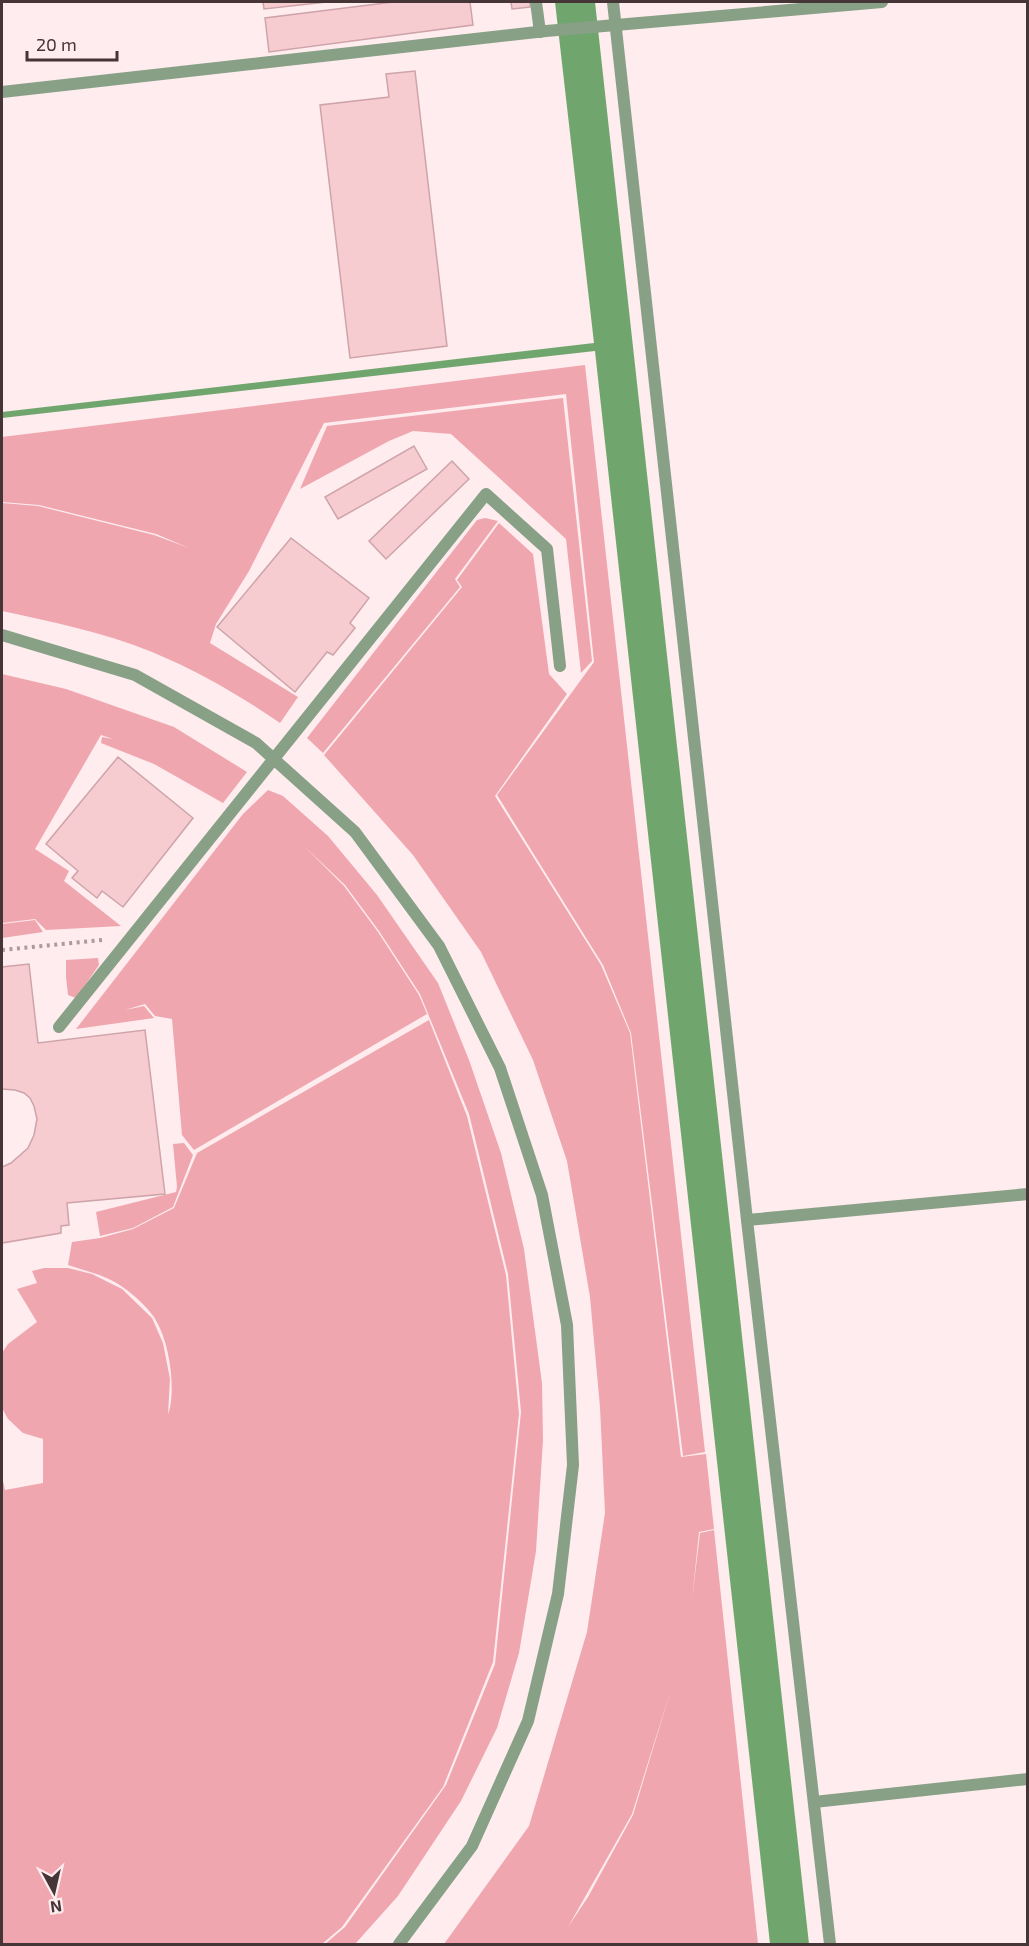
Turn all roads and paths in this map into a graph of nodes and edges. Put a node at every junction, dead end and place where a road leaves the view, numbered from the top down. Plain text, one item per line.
1 (536, 2) edge
2 (614, 2) edge
3 (882, 2) edge
4 (616, 24) junction
5 (543, 31) junction
6 (2, 92) edge
7 (2, 635) edge
8 (560, 666) dead end
9 (274, 759) junction
10 (132, 937) junction
11 (2, 950) edge
12 (59, 1027) dead end
13 (1028, 1194) edge
14 (747, 1220) junction
15 (1028, 1779) edge
16 (814, 1802) junction
17 (399, 1944) edge
18 (830, 1944) edge

1 - 5 street
2 - 4 street
3 - 4 street
4 - 5 street
4 - 14 street
5 - 6 street
7 - 9 street
8 - 9 street
9 - 10 street
9 - 17 street
10 - 11 path
10 - 12 street
13 - 14 street
14 - 16 street
15 - 16 street
16 - 18 street

